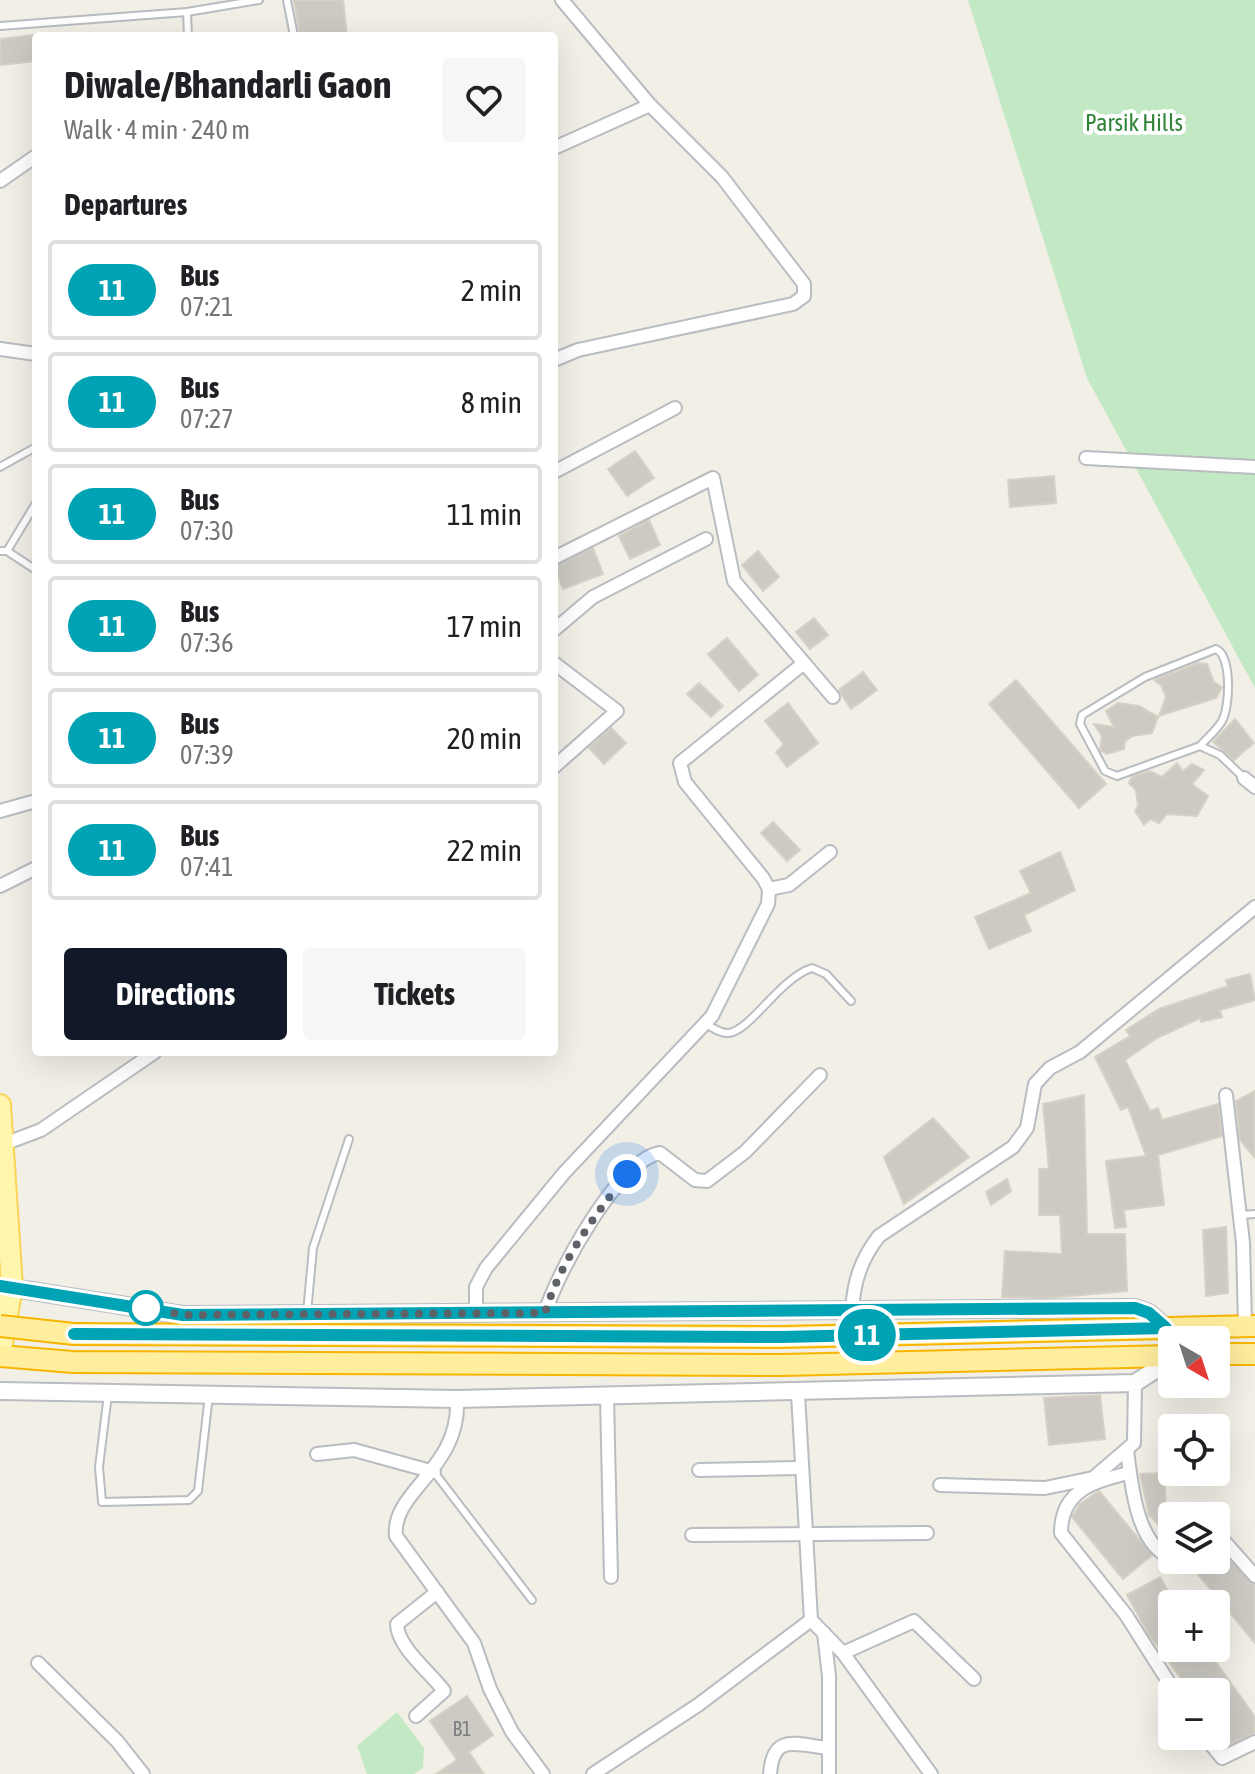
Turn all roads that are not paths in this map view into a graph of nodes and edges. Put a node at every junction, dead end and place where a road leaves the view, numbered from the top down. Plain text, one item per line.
1 (259, 0) edge
2 (287, 0) edge
3 (562, 0) edge
4 (187, 12) junction
5 (0, 26) edge
6 (188, 32) edge
7 (294, 32) edge
8 (650, 105) junction
9 (558, 146) edge
10 (32, 159) edge
11 (0, 181) edge
12 (0, 349) edge
13 (32, 353) edge
14 (558, 358) edge
15 (675, 408) dead end
16 (32, 449) edge
17 (1086, 458) dead end
18 (0, 467) edge
19 (1255, 467) edge
20 (558, 470) edge
21 (32, 509) edge
22 (706, 539) dead end
23 (3, 551) edge
24 (558, 556) edge
25 (32, 568) edge
26 (558, 627) edge
27 (804, 663) junction
28 (558, 667) edge
29 (833, 697) dead end
30 (1200, 746) junction
31 (558, 763) edge
32 (1244, 778) joint
33 (1255, 787) edge
34 (32, 802) edge
35 (0, 811) edge
36 (830, 852) dead end
37 (32, 870) edge
38 (0, 886) edge
39 (769, 889) junction
40 (1255, 907) edge
41 (851, 1001) dead end
42 (705, 1024) junction
43 (150, 1056) edge
44 (820, 1075) dead end
45 (1226, 1095) dead end
46 (0, 1105) edge
47 (349, 1139) dead end
48 (4, 1144) junction
49 (1255, 1214) edge
50 (1240, 1215) junction
51 (6, 1286) edge
52 (852, 1310) junction
53 (545, 1313) junction
54 (476, 1314) junction
55 (306, 1316) junction
56 (0, 1326) edge
57 (1164, 1326) edge
58 (1230, 1326) edge
59 (1250, 1326) edge
60 (1158, 1328) edge
61 (1230, 1354) edge
62 (1255, 1354) edge
63 (0, 1355) edge
64 (1158, 1357) edge
65 (1158, 1367) edge
66 (1135, 1383) junction
67 (0, 1391) edge
68 (108, 1393) junction
69 (798, 1394) junction
70 (209, 1395) junction
71 (607, 1397) junction
72 (457, 1399) junction
73 (1127, 1450) junction
74 (317, 1454) dead end
75 (800, 1468) junction
76 (699, 1470) dead end
77 (434, 1472) junction
78 (1129, 1473) junction
79 (940, 1485) dead end
80 (804, 1533) junction
81 (927, 1533) dead end
82 (692, 1535) dead end
83 (1158, 1547) edge
84 (1230, 1548) edge
85 (1255, 1576) edge
86 (611, 1577) dead end
87 (437, 1592) junction
88 (532, 1600) dead end
89 (811, 1620) junction
90 (824, 1633) junction
91 (843, 1653) junction
92 (38, 1663) dead end
93 (1166, 1678) edge
94 (974, 1679) dead end
95 (416, 1716) dead end
96 (1255, 1742) edge
97 (829, 1748) junction
98 (1215, 1750) edge
99 (143, 1774) edge
100 (543, 1774) edge
101 (593, 1774) edge
102 (770, 1774) edge
103 (829, 1774) edge
104 (931, 1774) edge

1 - 4 lane
2 - 7 lane
3 - 8 street
4 - 5 lane
4 - 6 lane
8 - 9 street
8 - 14 street
10 - 11 street
12 - 13 street
15 - 20 street
16 - 18 lane
17 - 19 street
21 - 23 lane
22 - 26 street
23 - 25 lane
24 - 27 street
27 - 29 street
27 - 39 street
28 - 31 street
30 - 30 lane
30 - 32 lane
32 - 33 street
34 - 35 street
36 - 39 street
37 - 38 street
39 - 42 street
40 - 52 street
41 - 42 lane
42 - 54 street
43 - 48 street
44 - 53 street
45 - 50 street
46 - 48 main road
47 - 55 lane
48 - 51 main road
49 - 50 lane
50 - 59 street
51 - 55 street
51 - 63 main road
52 - 53 street
52 - 57 street
53 - 54 street
54 - 55 street
56 - 60 highway, bridge
58 - 59 highway
61 - 62 highway
63 - 64 highway
65 - 66 street
66 - 69 street
66 - 73 street
67 - 68 street
68 - 70 street
68 - 70 lane
69 - 71 street
69 - 75 street
70 - 72 street
71 - 72 street
71 - 86 street
72 - 77 street
73 - 78 street
73 - 79 street
74 - 77 street
75 - 76 street
75 - 80 street
77 - 87 street
77 - 88 lane
78 - 83 street
78 - 93 street
80 - 81 street
80 - 82 street
80 - 89 street
84 - 85 street
87 - 95 street
87 - 100 street
89 - 90 street
89 - 101 street
90 - 91 street
90 - 97 street
91 - 94 street
91 - 104 street
92 - 99 street
96 - 98 street
97 - 102 street
97 - 103 street

